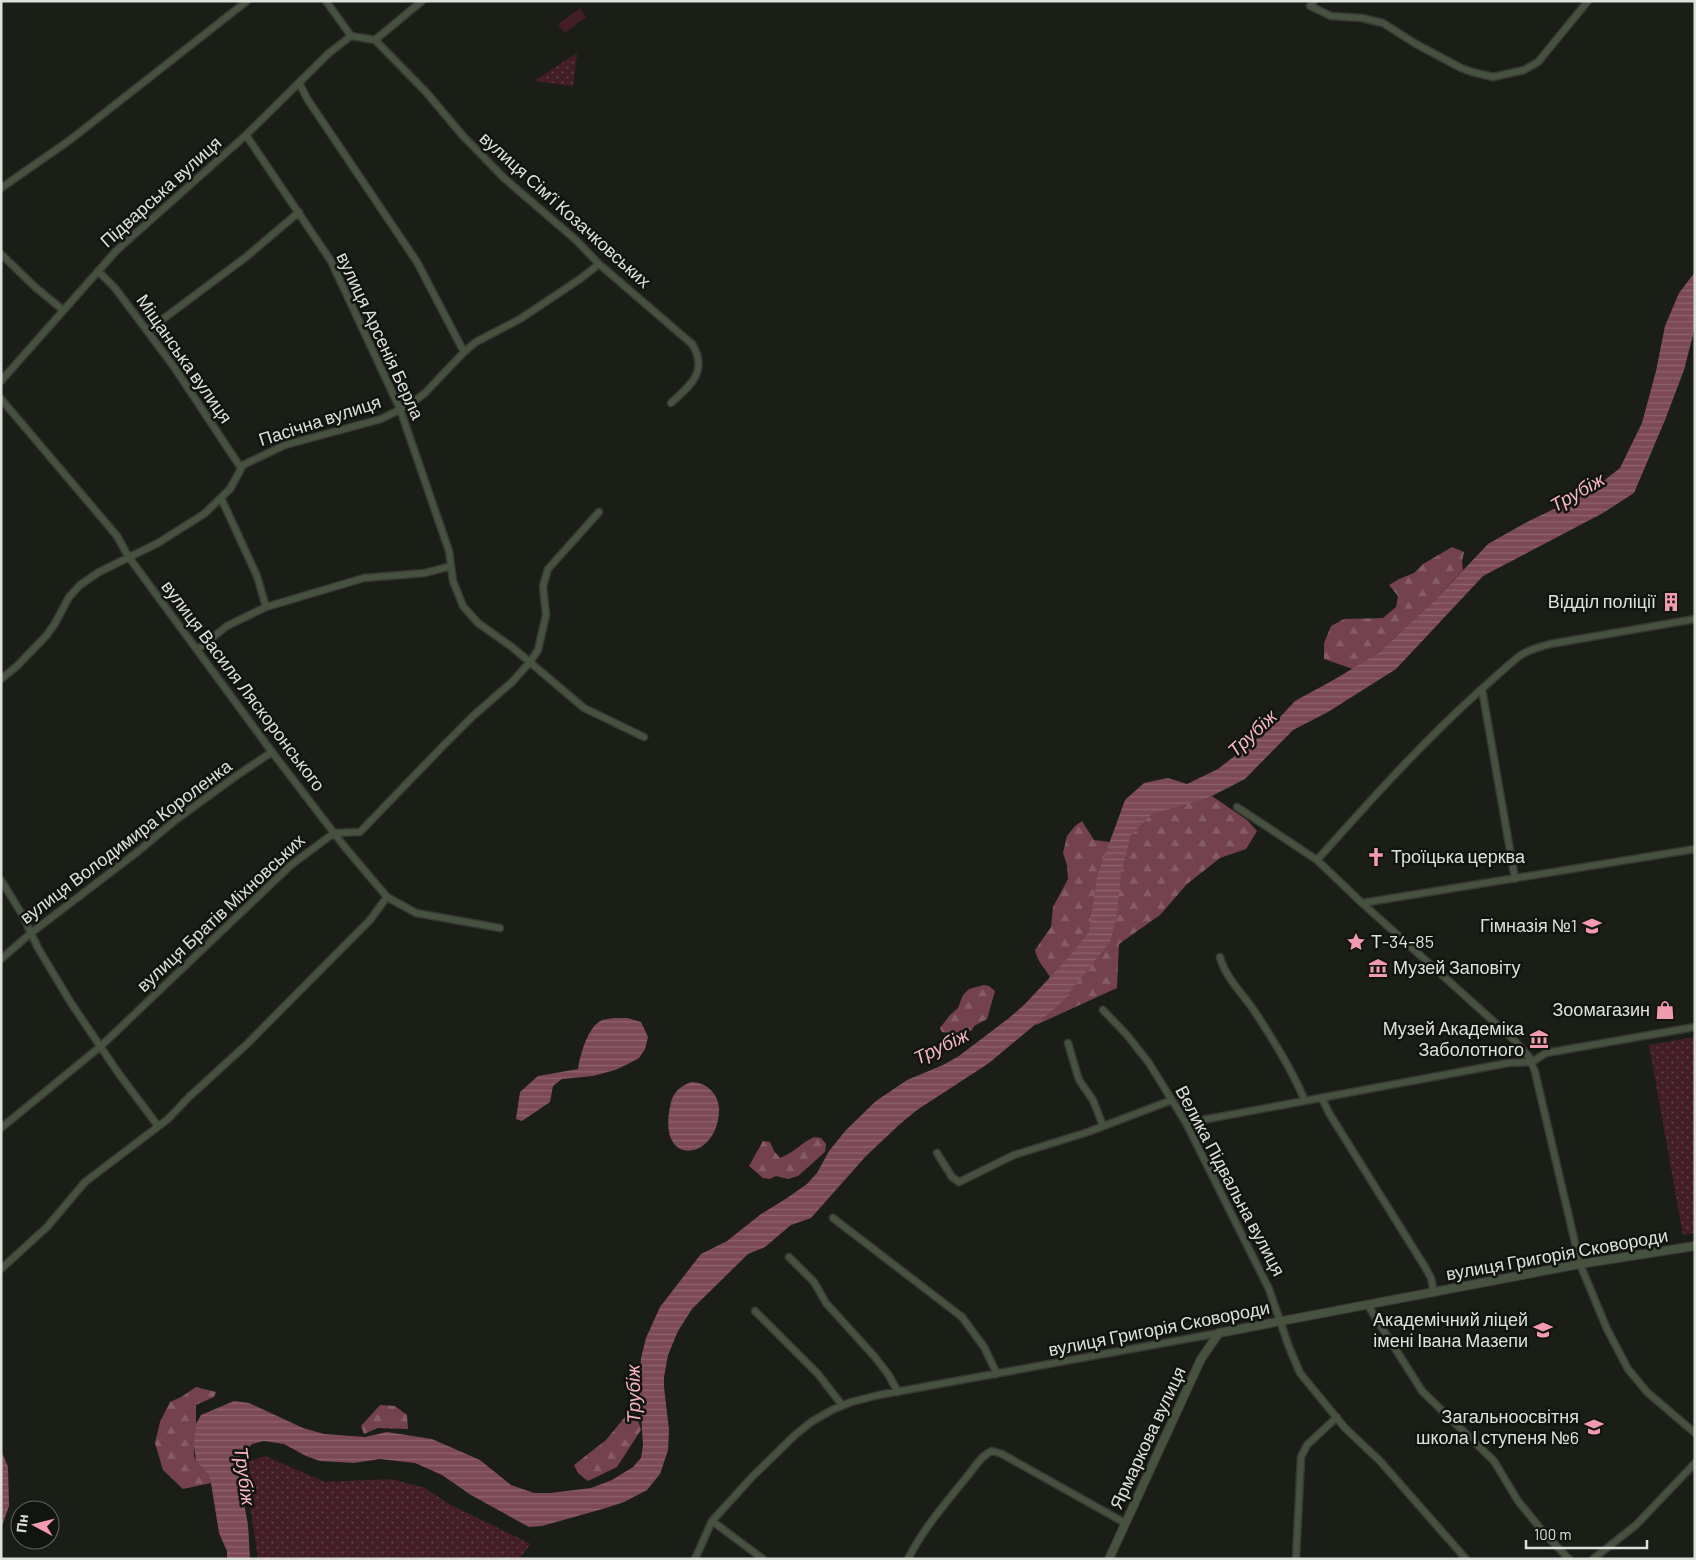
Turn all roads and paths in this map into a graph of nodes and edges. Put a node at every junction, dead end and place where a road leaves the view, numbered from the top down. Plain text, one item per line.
1 (247, 1) edge
2 (326, 1) edge
3 (422, 1) edge
4 (1314, 1) edge
5 (1588, 1) edge
6 (351, 36) junction
7 (375, 40) junction
8 (299, 83) junction
9 (246, 135) junction
10 (1, 188) edge
11 (299, 212) junction
12 (1, 254) edge
13 (599, 264) junction
14 (98, 271) junction
15 (63, 310) junction
16 (147, 331) junction
17 (464, 352) junction
18 (1, 381) edge
19 (1, 399) edge
20 (671, 403) dead end
21 (400, 409) junction
22 (241, 468) junction
23 (222, 498) junction
24 (599, 512) dead end
25 (128, 556) junction
26 (451, 566) junction
27 (266, 607) junction
28 (1695, 618) edge
29 (197, 650) junction
30 (530, 662) junction
31 (1, 679) edge
32 (1482, 689) junction
33 (644, 737) dead end
34 (272, 752) junction
35 (1237, 807) dead end
36 (334, 833) junction
37 (1695, 849) edge
38 (1317, 860) junction
39 (1515, 879) junction
40 (1, 880) edge
41 (388, 897) junction
42 (1362, 902) junction
43 (500, 928) dead end
44 (31, 933) junction
45 (1220, 957) dead end
46 (1, 959) edge
47 (1103, 1010) dead end
48 (1695, 1027) edge
49 (1068, 1043) dead end
50 (101, 1046) junction
51 (1532, 1062) junction
52 (1322, 1098) junction
53 (1172, 1100) junction
54 (1306, 1101) junction
55 (1186, 1123) junction
56 (158, 1126) junction
57 (1103, 1126) junction
58 (1, 1128) edge
59 (937, 1153) dead end
60 (833, 1218) dead end
61 (1695, 1246) edge
62 (789, 1257) dead end
63 (1580, 1264) junction
64 (1, 1269) edge
65 (1434, 1293) junction
66 (1367, 1304) junction
67 (756, 1311) dead end
68 (1281, 1321) junction
69 (1219, 1333) junction
70 (997, 1374) junction
71 (898, 1392) junction
72 (842, 1405) junction
73 (1337, 1417) junction
74 (1695, 1433) edge
75 (1695, 1463) edge
76 (712, 1521) junction
77 (1125, 1523) junction
78 (695, 1559) edge
79 (763, 1559) edge
80 (908, 1559) edge
81 (1109, 1559) edge
82 (1296, 1559) edge
83 (1466, 1559) edge
84 (1569, 1559) edge
85 (1593, 1559) edge

1 - 10 street
2 - 6 street
3 - 7 street
4 - 5 street
6 - 7 street
6 - 8 street, Підварська вулиця
7 - 13 street, вулиця Сімʼї Козачковських
8 - 9 street, Підварська вулиця
8 - 17 street
9 - 11 street, вулиця Арсенія Берла
9 - 14 street, Підварська вулиця
11 - 16 street
11 - 21 street, вулиця Арсенія Берла
12 - 15 street
13 - 17 street, Пасічна вулиця
13 - 20 street, вулиця Сімʼї Козачковських
14 - 15 street, Підварська вулиця
14 - 16 street, Міщанська вулиця
15 - 18 street, Підварська вулиця
16 - 22 street, Міщанська вулиця
17 - 21 street, Пасічна вулиця
19 - 25 street, вулиця Василя Ляскоронського
21 - 22 street, Пасічна вулиця
21 - 26 street, вулиця Арсенія Берла
22 - 23 street, Пасічна вулиця
23 - 25 street, Пасічна вулиця
23 - 27 street
24 - 30 street
25 - 29 street, вулиця Василя Ляскоронського
25 - 31 street, Пасічна вулиця
26 - 27 street
26 - 30 street, вулиця Арсенія Берла
27 - 29 street
28 - 32 street
29 - 34 street, вулиця Василя Ляскоронського
30 - 33 street, вулиця Арсенія Берла
30 - 36 street
32 - 38 street
32 - 39 street
34 - 36 street, вулиця Василя Ляскоронського
34 - 44 street, вулиця Володимира Короленка
35 - 38 street
36 - 41 street, вулиця Василя Ляскоронського
36 - 50 street, вулиця Братів Міхновських
37 - 39 street
38 - 42 street
39 - 42 street
40 - 44 street
41 - 43 street, вулиця Василя Ляскоронського
41 - 56 street
42 - 51 street
44 - 46 street, вулиця Володимира Короленка
44 - 50 street
45 - 54 street
47 - 53 street, Велика Підвальна вулиця
48 - 51 street
49 - 57 street
50 - 56 street
50 - 58 street, вулиця Братів Міхновських
51 - 52 street
51 - 63 street
52 - 54 street
52 - 65 street
53 - 55 street, Велика Підвальна вулиця
53 - 57 street
54 - 55 street
55 - 68 street, Велика Підвальна вулиця
56 - 64 street
57 - 59 street
60 - 70 street
61 - 63 street, вулиця Григорія Сковороди
62 - 71 street
63 - 65 street, вулиця Григорія Сковороди
63 - 74 street
65 - 66 street, вулиця Григорія Сковороди
66 - 68 street, вулиця Григорія Сковороди
66 - 84 street
67 - 72 street
68 - 69 street, вулиця Григорія Сковороди
68 - 73 street, Велика Підвальна вулиця
69 - 70 street, вулиця Григорія Сковороди
69 - 77 street, Ярмаркова вулиця
70 - 71 street, вулиця Григорія Сковороди
71 - 72 street, вулиця Григорія Сковороди
72 - 76 street, вулиця Григорія Сковороди
73 - 82 street
73 - 83 street, Велика Підвальна вулиця
75 - 85 street
76 - 78 street, вулиця Григорія Сковороди
76 - 79 street
77 - 80 street
77 - 81 street, Ярмаркова вулиця

